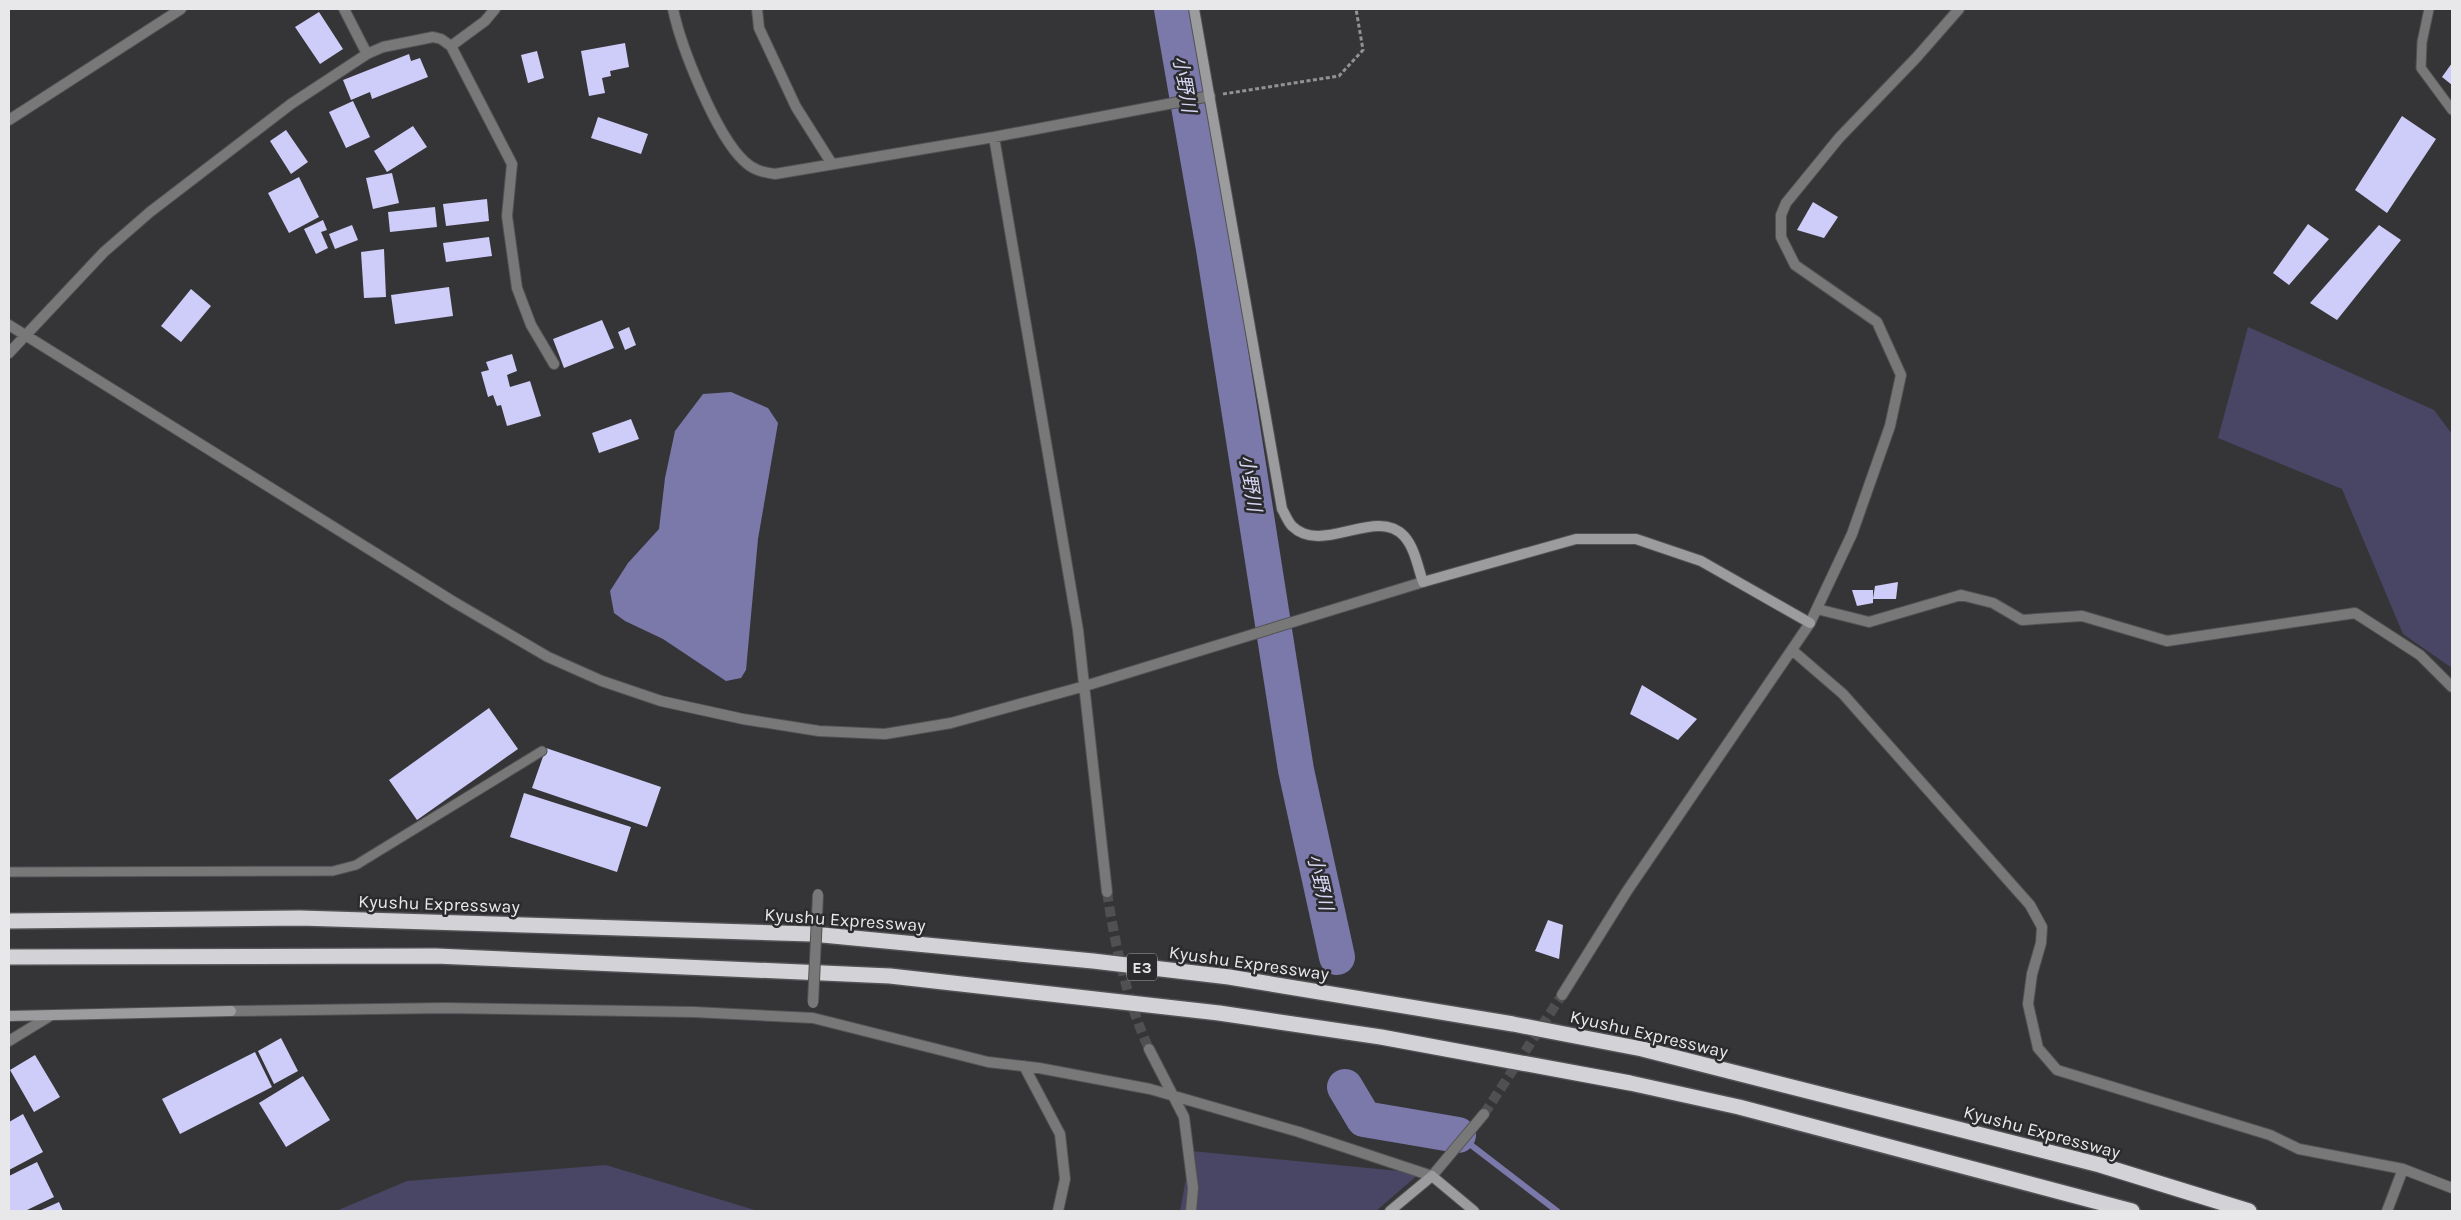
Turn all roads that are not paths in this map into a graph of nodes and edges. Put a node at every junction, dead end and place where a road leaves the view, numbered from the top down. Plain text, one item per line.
1 (181, 9) edge
2 (344, 9) edge
3 (495, 9) edge
4 (673, 9) edge
5 (757, 9) edge
6 (1194, 9) edge
7 (1959, 9) edge
8 (2429, 9) edge
9 (451, 46) junction
10 (367, 54) junction
11 (1210, 96) junction
12 (2452, 110) edge
13 (9, 120) edge
14 (994, 137) junction
15 (832, 164) junction
16 (9, 325) edge
17 (23, 336) junction
18 (9, 353) edge
19 (554, 364) dead end
20 (1423, 582) junction
21 (1817, 609) junction
22 (1810, 624) junction
23 (1792, 650) junction
24 (1085, 686) junction
25 (2452, 687) edge
26 (542, 751) dead end
27 (9, 872) edge
28 (1107, 892) tunnel mouth
29 (818, 894) dead end
30 (9, 921) edge
31 (9, 957) edge
32 (1562, 995) tunnel mouth
33 (9, 1016) edge
34 (50, 1016) junction
35 (813, 1018) junction
36 (9, 1041) edge
37 (1149, 1050) tunnel mouth
38 (1024, 1066) junction
39 (1173, 1096) junction
40 (1484, 1114) tunnel mouth
41 (2403, 1169) junction
42 (1432, 1176) junction
43 (2452, 1188) edge
44 (1058, 1211) edge
45 (1190, 1211) edge
46 (1390, 1211) edge
47 (1474, 1211) edge
48 (2132, 1211) edge
49 (2249, 1211) edge
50 (2388, 1211) edge

1 - 13 street
2 - 10 street
3 - 9 street
4 - 15 street
5 - 15 street
6 - 11 street
7 - 21 street
8 - 12 lane
9 - 10 street
9 - 19 street
10 - 17 street
11 - 14 street
11 - 20 street
14 - 15 street
14 - 24 street
16 - 17 street
17 - 18 street
17 - 24 street
20 - 22 street
20 - 24 street
21 - 22 street
21 - 25 street
22 - 23 street
23 - 32 street
23 - 41 street
24 - 28 street
26 - 27 lane
29 - 35 street, bridge
30 - 49 highway, Kyushu Expressway / E3
31 - 48 highway, E3
33 - 34 street
34 - 35 street
34 - 36 street
35 - 38 street
37 - 39 street
38 - 39 street
38 - 44 street
39 - 42 street
39 - 45 street
40 - 42 street
41 - 43 street
41 - 50 street
42 - 46 street
42 - 47 street

